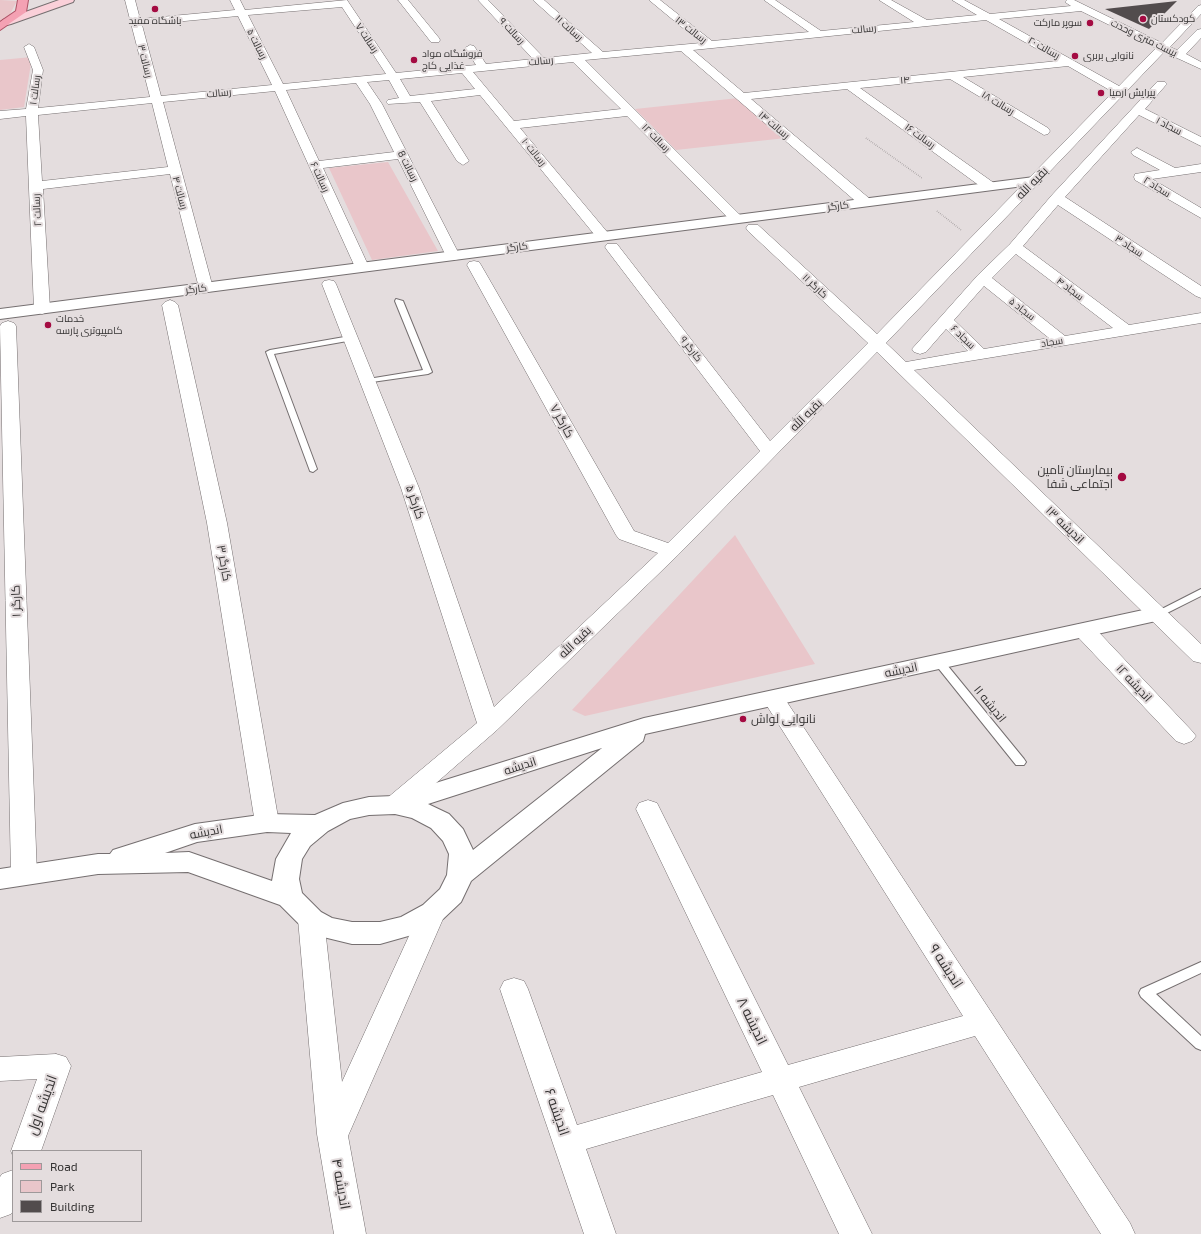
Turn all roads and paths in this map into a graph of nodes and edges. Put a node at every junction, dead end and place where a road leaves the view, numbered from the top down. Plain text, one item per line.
1 (23, 0) edge
2 (69, 0) edge
3 (130, 0) edge
4 (236, 0) edge
5 (403, 0) edge
6 (483, 0) edge
7 (538, 0) edge
8 (654, 0) edge
9 (769, 0) edge
10 (884, 0) edge
11 (956, 0) edge
12 (1066, 0) edge
13 (343, 2) edge
14 (1082, 8) junction
15 (1201, 8) edge
16 (242, 13) junction
17 (989, 17) junction
18 (136, 22) junction
19 (4, 24) edge
20 (924, 24) junction
21 (1201, 32) edge
22 (819, 34) junction
23 (436, 40) dead end
24 (710, 44) junction
25 (29, 46) dead end
26 (683, 47) junction
27 (1164, 47) junction
28 (470, 48) dead end
29 (600, 55) junction
30 (1179, 55) junction
31 (576, 58) junction
32 (541, 61) junction
33 (1069, 62) junction
34 (1201, 66) edge
35 (483, 67) junction
36 (466, 69) junction
37 (952, 75) junction
38 (393, 76) junction
39 (359, 79) junction
40 (1161, 84) dead end
41 (850, 86) junction
42 (279, 87) junction
43 (484, 91) junction
44 (1120, 91) junction
45 (741, 97) junction
46 (423, 98) junction
47 (155, 99) junction
48 (406, 100) junction
49 (376, 104) junction
50 (1138, 110) junction
51 (32, 111) junction
52 (630, 112) junction
53 (0, 114) edge
54 (512, 125) junction
55 (1044, 131) dead end
56 (866, 138) dead end
57 (1201, 142) edge
58 (1137, 152) dead end
59 (402, 155) junction
60 (463, 162) dead end
61 (314, 165) junction
62 (1201, 168) edge
63 (174, 170) junction
64 (1173, 172) junction
65 (1034, 180) junction
66 (36, 186) junction
67 (989, 186) junction
68 (942, 192) junction
69 (1021, 193) junction
70 (1057, 198) junction
71 (865, 202) junction
72 (930, 205) junction
73 (1201, 214) edge
74 (736, 219) junction
75 (753, 228) junction
76 (607, 242) junction
77 (975, 242) junction
78 (1014, 247) junction
79 (453, 256) junction
80 (474, 265) junction
81 (362, 267) junction
82 (983, 278) junction
83 (329, 284) junction
84 (263, 286) junction
85 (206, 288) junction
86 (1201, 293) edge
87 (399, 300) dead end
88 (170, 305) junction
89 (42, 309) junction
90 (1201, 318) edge
91 (945, 320) junction
92 (3, 322) edge
93 (1126, 330) junction
94 (350, 338) junction
95 (1062, 341) junction
96 (877, 343) junction
97 (920, 349) dead end
98 (980, 354) junction
99 (902, 367) junction
100 (368, 381) junction
101 (770, 452) junction
102 (313, 470) dead end
103 (671, 551) junction
104 (1201, 592) edge
105 (1157, 614) junction
106 (1084, 630) junction
107 (1201, 656) edge
108 (939, 662) junction
109 (774, 698) junction
110 (489, 725) junction
111 (644, 726) junction
112 (1184, 736) dead end
113 (1020, 762) dead end
114 (395, 805) junction
115 (648, 809) dead end
116 (268, 823) junction
117 (319, 824) junction
118 (98, 864) junction
119 (460, 875) junction
120 (12, 877) edge
121 (290, 898) junction
122 (433, 912) junction
123 (311, 919) junction
124 (1201, 967) edge
125 (514, 989) dead end
126 (982, 1022) junction
127 (1201, 1044) edge
128 (0, 1069) edge
129 (780, 1080) junction
130 (332, 1134) junction
131 (567, 1141) junction
132 (26, 1150) edge
133 (12, 1186) edge
134 (0, 1204) edge
135 (350, 1234) edge
136 (600, 1234) edge
137 (856, 1234) edge
138 (1119, 1234) edge

1 - 19 main road
2 - 19 main road
3 - 18 street, رسالت ۳
4 - 16 street, رسالت ۵
5 - 23 street
6 - 32 street, رسالت ۹
7 - 29 street, رسالت ۱۱
8 - 24 street, رسالت ۱۳
9 - 22 street
10 - 20 street
11 - 17 street, رسالت ۲۰
12 - 14 street, بیست متری وحدت
13 - 16 street
13 - 38 street, رسالت ۷
14 - 17 street, رسالت
14 - 27 street, بیست متری وحدت
15 - 27 street, بقیه الله
16 - 18 street
16 - 42 street, رسالت ۵
17 - 20 street, رسالت
17 - 33 street, رسالت ۲۰
18 - 47 street, رسالت ۳
20 - 22 street, رسالت
21 - 30 street
22 - 24 street, رسالت
24 - 26 street, رسالت
25 - 51 street, رسالت ۱
26 - 29 street, رسالت
26 - 45 street, رسالت ۱۴
27 - 30 street, بیست متری وحدت
27 - 44 street, بقیه الله
28 - 35 street
29 - 31 street, رسالت
30 - 34 street, بیست متری وحدت
31 - 32 street, رسالت
31 - 52 street, رسالت ۱۲
32 - 35 street, رسالت
33 - 37 street, ۱۴
33 - 44 street, رسالت ۲۰
35 - 36 street, رسالت
36 - 38 street, رسالت
36 - 43 street, رسالت ۱۰
37 - 41 street, ۱۴
37 - 55 street, رسالت ۱۸
38 - 39 street, رسالت
38 - 48 street, رسالت ۷
39 - 42 street, رسالت
39 - 49 street, رسالت 8
40 - 50 street
41 - 45 street, ۱۴
41 - 67 street, رسالت ۱۶
42 - 47 street, رسالت
42 - 61 street, رسالت ۶
43 - 46 street
43 - 54 street, رسالت ۱۰
44 - 65 street, بقیه الله
45 - 71 street, رسالت ۱۴
46 - 48 street
46 - 60 street
47 - 51 street, رسالت
47 - 63 street, رسالت ۴
48 - 49 street
49 - 59 street, رسالت 8
50 - 57 street, سجاد ۱
50 - 70 street
51 - 53 street, رسالت
51 - 66 street, رسالت ۲
52 - 54 street
52 - 74 street, رسالت ۱۲
54 - 76 street, رسالت ۱۰
56 - 68 path
58 - 64 street, سجاد ۲
59 - 61 street
59 - 79 street, رسالت 8
61 - 81 street, رسالت ۶
62 - 64 street, سجاد ۲
63 - 66 street
63 - 85 street, رسالت ۴
64 - 73 street, سجاد ۲
65 - 67 street, کارگر
65 - 69 street, بقیه الله
66 - 89 street, رسالت ۲
67 - 68 street, کارگر
68 - 71 street, کارگر
69 - 72 street, کارگر
69 - 77 street, بقیه الله
70 - 78 street
70 - 86 street, سجاد ۳
71 - 74 street, کارگر
72 - 75 street, کارگر
72 - 77 path
74 - 76 street, کارگر
75 - 76 street, کارگر
75 - 96 street, کارگر ۱۱
76 - 79 street, کارگر
76 - 80 street, کارگر
76 - 101 street, کارگر ۹
77 - 96 street, بقیه الله
78 - 82 street
78 - 93 street, سجاد ۴
79 - 81 street, کارگر
80 - 83 street, کارگر
80 - 103 street, کارگر ۷
81 - 84 street, کارگر
82 - 91 street
82 - 95 street, سجاد ۵
83 - 84 street, کارگر
83 - 94 street, کارگر ۵
84 - 85 street, کارگر
84 - 88 street, کارگر
85 - 89 street, کارگر
87 - 100 lane
88 - 92 street, کارگر
88 - 116 street, کارگر ۳
89 - 92 street, کارگر
90 - 93 street, سجاد
91 - 97 street
91 - 98 street, سجاد ۶
92 - 120 street, کارگر ۱
93 - 95 street, سجاد
94 - 100 street, کارگر ۵
94 - 102 lane
95 - 98 street, سجاد
96 - 99 street, اندیشه ۱۳
96 - 101 street, بقیه الله
98 - 99 street, سجاد
99 - 105 street, اندیشه ۱۳
100 - 110 street, کارگر ۵
101 - 103 street, بقیه الله
103 - 110 street, بقیه الله
104 - 105 lane
105 - 106 street, اندیشه
105 - 107 street, اندیشه ۱۳
106 - 108 street, اندیشه
106 - 112 street, اندیشه ۱۲
108 - 109 street, اندیشه
108 - 113 lane, اندیشه ۱۱
109 - 111 street, اندیشه
109 - 126 street, اندیشه ۹
110 - 114 street, بقیه الله
111 - 114 street, اندیشه
111 - 119 street, اندیشه
114 - 117 street, اندیشه
114 - 119 street, اندیشه
115 - 129 street, اندیشه ۸
116 - 117 street, اندیشه
116 - 118 street, اندیشه
117 - 121 street, اندیشه
118 - 120 street, اندیشه
118 - 121 street, اندیشه
119 - 122 street, اندیشه
121 - 123 street, اندیشه
122 - 123 street, اندیشه
122 - 130 street
123 - 130 street, اندیشه ۴
124 - 127 lane
125 - 131 street, اندیشه ۶
126 - 129 street
126 - 138 street, اندیشه ۹
128 - 132 street, اندیشه اول
129 - 131 street
129 - 137 street, اندیشه ۸
130 - 135 street, اندیشه ۴
131 - 136 street, اندیشه ۶
133 - 134 street

